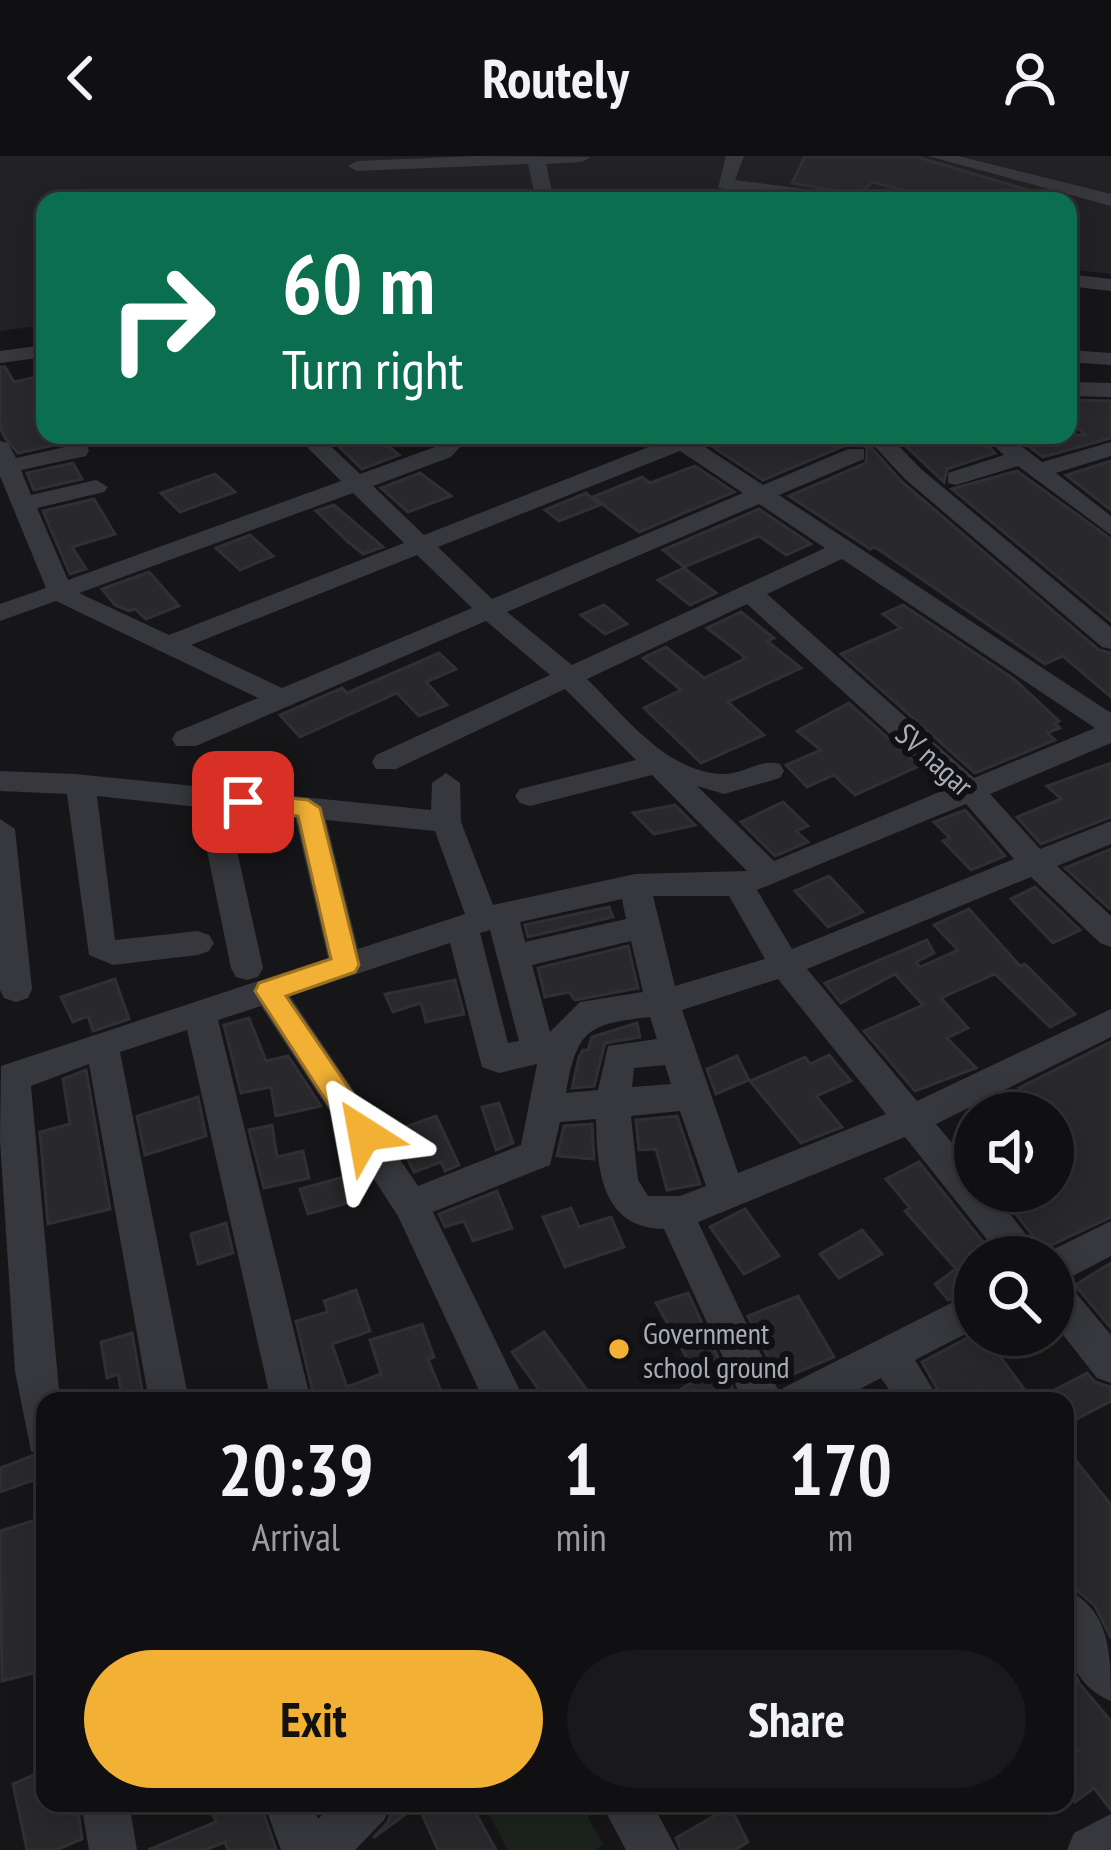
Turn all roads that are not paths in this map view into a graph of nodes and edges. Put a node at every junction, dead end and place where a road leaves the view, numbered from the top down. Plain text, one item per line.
1 (736, 156) edge
2 (938, 156) edge
3 (582, 157) edge
4 (536, 159) edge
5 (357, 169) edge
6 (543, 192) edge
7 (784, 192) edge
8 (1111, 200) edge
9 (1077, 281) edge
10 (1111, 285) edge
11 (36, 352) edge
12 (0, 356) edge
13 (1077, 357) edge
14 (1111, 359) edge
15 (1077, 389) edge
16 (1111, 390) edge
17 (76, 444) edge
18 (315, 444) edge
19 (450, 444) edge
20 (676, 444) edge
21 (698, 444) edge
22 (866, 444) edge
23 (1004, 444) edge
24 (1111, 449) edge
25 (2, 460) edge
26 (1029, 464) junction
27 (956, 478) dead end
28 (351, 482) junction
29 (96, 487) dead end
30 (759, 495) junction
31 (23, 504) junction
32 (1100, 507) edge
33 (1111, 528) edge
34 (419, 545) junction
35 (842, 550) junction
36 (750, 592) junction
37 (61, 594) junction
38 (489, 610) junction
39 (0, 613) edge
40 (1111, 641) edge
41 (165, 646) junction
42 (568, 676) junction
43 (281, 698) junction
44 (1111, 729) edge
45 (186, 739) dead end
46 (386, 762) dead end
47 (658, 764) junction
48 (770, 771) dead end
49 (0, 781) edge
50 (446, 782) dead end
51 (81, 784) junction
52 (972, 793) junction
53 (530, 796) dead end
54 (211, 798) junction
55 (308, 808) junction
56 (446, 822) junction
57 (0, 829) edge
58 (1111, 832) edge
59 (1037, 865) junction
60 (754, 880) junction
61 (634, 885) junction
62 (482, 920) junction
63 (642, 927) junction
64 (1111, 934) edge
65 (197, 943) dead end
66 (516, 956) junction
67 (346, 965) junction
68 (784, 965) junction
69 (258, 979) junction
70 (16, 989) dead end
71 (665, 1003) junction
72 (200, 1012) junction
73 (1111, 1022) edge
74 (102, 1045) junction
75 (547, 1048) junction
76 (679, 1050) junction
77 (6, 1080) edge
78 (692, 1096) junction
79 (614, 1105) junction
80 (546, 1109) junction
81 (912, 1119) junction
82 (727, 1194) junction
83 (411, 1205) junction
84 (682, 1212) junction
85 (1007, 1236) edge
86 (1111, 1237) edge
87 (1074, 1257) edge
88 (1074, 1319) edge
89 (954, 1321) edge
90 (16, 1341) edge
91 (888, 1355) junction
92 (1111, 1365) edge
93 (167, 1392) edge
94 (289, 1392) edge
95 (501, 1392) edge
96 (759, 1392) edge
97 (815, 1392) edge
98 (914, 1392) edge
99 (36, 1407) edge
100 (1074, 1624) edge
101 (1111, 1678) edge
102 (107, 1812) edge
103 (291, 1812) edge
104 (358, 1812) edge
105 (631, 1812) edge
106 (1111, 1838) edge
107 (113, 1850) edge
108 (305, 1850) edge
109 (320, 1850) edge
110 (653, 1850) edge
111 (1091, 1850) edge

1 - 7 street
2 - 8 street
3 - 4 street
4 - 5 street
4 - 6 street
9 - 10 street
11 - 12 street
13 - 14 street
15 - 16 street
17 - 25 street
18 - 28 street
19 - 28 street
20 - 34 street
21 - 30 street
22 - 30 street
22 - 40 street
23 - 26 street
24 - 26 street
25 - 31 street
26 - 27 street
26 - 32 street
28 - 34 street
28 - 37 street
29 - 31 street
30 - 35 street
30 - 38 street
31 - 37 street
32 - 33 street
34 - 38 street
34 - 41 street
35 - 36 street
35 - 44 street
36 - 42 street
36 - 52 street, SV nagar
37 - 39 street
37 - 41 street
38 - 42 street
38 - 43 street
41 - 43 street
42 - 46 street
42 - 47 street
43 - 45 street
44 - 52 street
47 - 48 street
47 - 53 street
47 - 60 street
49 - 51 street
50 - 56 street
51 - 54 street
51 - 65 street
52 - 59 street, SV nagar
52 - 60 street
54 - 55 street
54 - 69 street
55 - 56 street
55 - 67 street
56 - 62 street
57 - 70 street
58 - 59 street
59 - 64 street, SV nagar
59 - 68 street
60 - 61 street
60 - 68 street
61 - 62 street
61 - 63 street
62 - 66 street
62 - 67 street
62 - 75 street
63 - 66 street
63 - 71 street
66 - 75 street
67 - 69 street
68 - 71 street
68 - 81 street
69 - 72 street
69 - 83 street
71 - 75 street
71 - 76 street
72 - 74 street
72 - 94 street
73 - 81 street
74 - 77 street
74 - 93 street
75 - 80 street
76 - 78 street
76 - 79 street
77 - 90 street
78 - 79 street
78 - 82 street
79 - 80 street
79 - 84 street
80 - 83 street
81 - 82 street
81 - 85 street
82 - 84 street
83 - 95 street
84 - 96 street
86 - 87 street
88 - 92 street
89 - 91 street
90 - 99 street
91 - 97 street
91 - 98 street
100 - 101 street
102 - 107 street
103 - 108 street
104 - 109 street
105 - 110 street
106 - 111 street

